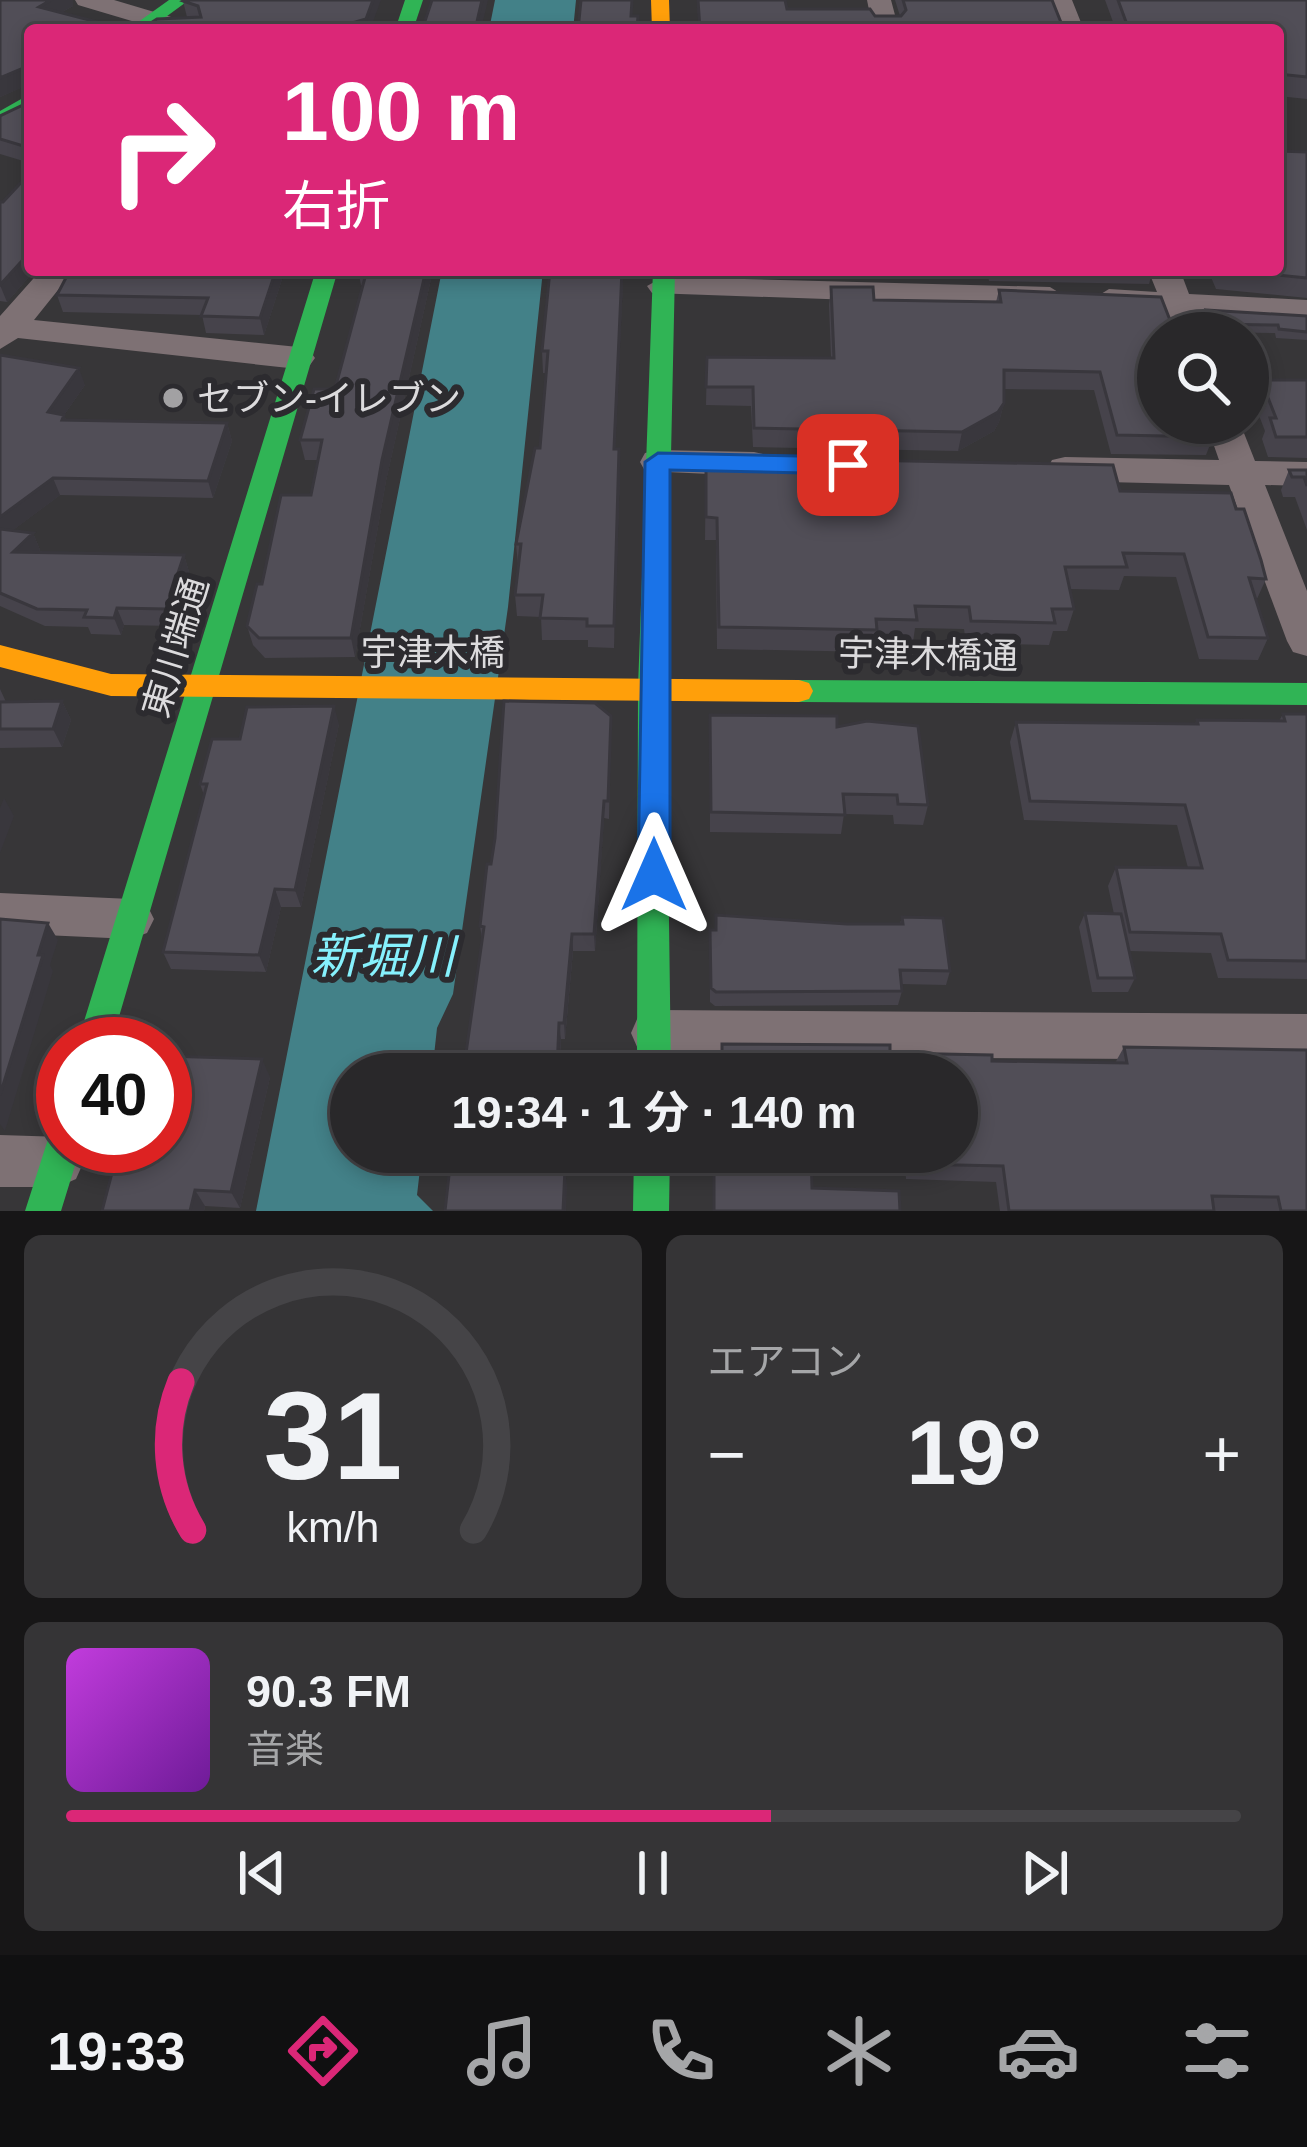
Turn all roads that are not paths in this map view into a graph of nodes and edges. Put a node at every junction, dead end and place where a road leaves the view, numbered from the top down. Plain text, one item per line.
1 (87, 0) edge
2 (180, 0) edge
3 (139, 24) edge
4 (146, 24) edge
5 (53, 276) edge
6 (325, 276) edge
7 (664, 278) edge
8 (1170, 285) edge
9 (1307, 310) edge
10 (3, 331) edge
11 (298, 358) junction
12 (1231, 444) edge
13 (658, 462) junction
14 (779, 464) edge
15 (1034, 469) edge
16 (1242, 472) junction
17 (1307, 474) edge
18 (1307, 641) edge
19 (0, 656) edge
20 (201, 688) junction
21 (548, 688) joint
22 (652, 688) junction
23 (1307, 694) edge
24 (0, 913) edge
25 (131, 919) junction
26 (102, 1017) edge
27 (1307, 1037) edge
28 (654, 1053) edge
29 (36, 1156) edge
30 (0, 1161) edge
31 (54, 1173) edge
32 (652, 1173) edge
33 (43, 1211) edge
34 (651, 1211) edge

1 - 3 street
2 - 4 street
5 - 10 street
6 - 11 street, 東川端通
7 - 8 street
7 - 13 street
8 - 9 street
10 - 11 street
11 - 20 street, 東川端通
12 - 16 street
13 - 14 street
13 - 22 street
15 - 16 street
16 - 17 street
16 - 18 street
19 - 20 street
20 - 21 street, 宇津木橋
20 - 25 street, 東川端通
21 - 22 street, 宇津木橋通
22 - 23 street, 宇津木橋通
22 - 28 street
24 - 25 street
25 - 26 street, 東川端通
27 - 28 street
29 - 30 street
31 - 33 street
32 - 34 street

